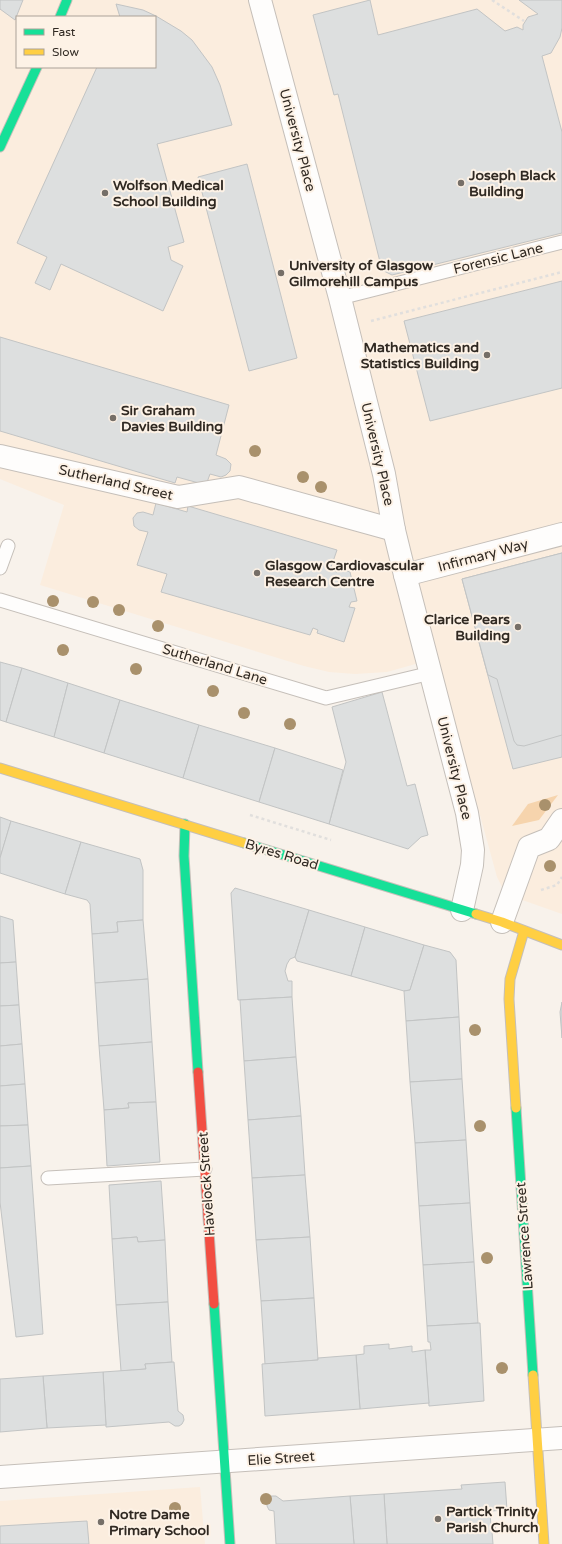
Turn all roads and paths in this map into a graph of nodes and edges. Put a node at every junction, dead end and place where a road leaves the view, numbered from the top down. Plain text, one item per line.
1 (67, 0) edge
2 (492, 0) edge
3 (264, 1) edge
4 (60, 16) edge
5 (524, 21) dead end
6 (37, 68) edge
7 (0, 147) edge
8 (562, 242) edge
9 (562, 272) edge
10 (340, 298) junction
11 (348, 328) junction
12 (0, 456) edge
13 (394, 530) junction
14 (562, 534) edge
15 (8, 546) dead end
16 (0, 568) edge
17 (405, 576) junction
18 (0, 600) edge
19 (431, 673) junction
20 (0, 768) edge
21 (562, 820) edge
22 (185, 824) junction
23 (462, 910) junction
24 (502, 922) junction
25 (524, 931) junction
26 (562, 945) edge
27 (205, 1169) junction
28 (48, 1178) dead end
29 (562, 1438) edge
30 (537, 1440) junction
31 (225, 1462) junction
32 (0, 1477) edge
33 (230, 1544) edge
34 (544, 1544) edge

1 - 4 street
2 - 5 path
3 - 10 street, University Place
6 - 7 street
8 - 10 lane, Forensic Lane
9 - 11 path
10 - 11 street, University Place
11 - 13 street, University Place
12 - 13 street, Sutherland Street
13 - 17 street, University Place
14 - 17 street, Infirmary Way
15 - 16 lane
17 - 19 street, University Place
18 - 19 lane, Sutherland Lane
19 - 23 street, University Place
20 - 22 street, Byres Road
21 - 24 street
22 - 23 street, Byres Road
22 - 27 street, Havelock Street
23 - 24 street, Byres Road
24 - 25 street, Byres Road
25 - 26 street, Byres Road
25 - 30 street, Lawrence Street
27 - 28 lane
27 - 31 street, Havelock Street
29 - 30 street, Elie Street
30 - 31 street, Elie Street
30 - 34 street, Lawrence Street
31 - 32 street, Elie Street
31 - 33 street, Havelock Street

